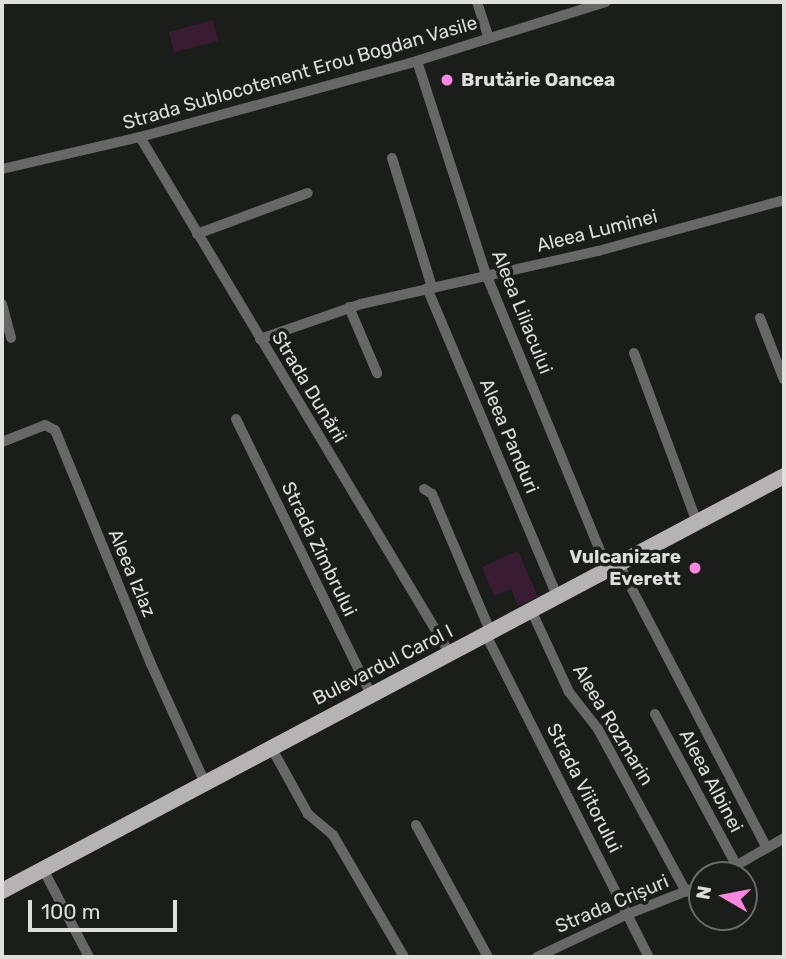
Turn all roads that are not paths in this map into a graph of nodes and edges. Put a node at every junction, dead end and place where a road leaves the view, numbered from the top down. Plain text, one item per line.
1 (477, 2) edge
2 (606, 2) edge
3 (489, 38) junction
4 (418, 61) junction
5 (140, 137) junction
6 (392, 158) dead end
7 (2, 169) edge
8 (308, 193) dead end
9 (781, 201) dead end
10 (197, 234) junction
11 (486, 274) junction
12 (430, 287) junction
13 (2, 304) edge
14 (349, 307) junction
15 (760, 318) dead end
16 (11, 338) dead end
17 (260, 339) junction
18 (634, 353) dead end
19 (377, 373) dead end
20 (784, 380) edge
21 (236, 419) dead end
22 (2, 442) edge
23 (784, 476) edge
24 (424, 489) dead end
25 (697, 522) junction
26 (613, 567) junction
27 (558, 598) junction
28 (532, 612) junction
29 (489, 634) junction
30 (450, 654) junction
31 (371, 694) junction
32 (655, 714) dead end
33 (271, 747) junction
34 (204, 781) junction
35 (416, 825) dead end
36 (784, 838) edge
37 (766, 848) junction
38 (734, 861) edge
39 (745, 861) edge
40 (43, 869) junction
41 (2, 891) edge
42 (686, 892) joint
43 (628, 914) junction
44 (89, 957) edge
45 (404, 957) edge
46 (488, 957) edge
47 (537, 957) edge
48 (649, 957) edge

1 - 3 street
2 - 3 street, Strada Sublocotenent Erou Bogdan Vasile
3 - 4 street, Strada Sublocotenent Erou Bogdan Vasile
4 - 5 street, Strada Sublocotenent Erou Bogdan Vasile
4 - 11 street, Aleea Liliacului
5 - 7 street, Strada Sublocotenent Erou Bogdan Vasile
5 - 10 street, Strada Dunării
6 - 12 street, Aleea Panduri
8 - 10 street
9 - 11 street, Aleea Luminei
10 - 17 street, Strada Dunării
11 - 12 street, Aleea Luminei
11 - 26 street, Aleea Liliacului
12 - 14 street, Aleea Luminei
12 - 27 street, Aleea Panduri
13 - 16 street
14 - 17 street, Aleea Luminei
14 - 19 street
15 - 20 street
17 - 30 street, Strada Dunării
18 - 25 street
21 - 31 street, Strada Zimbrului
22 - 34 street, Aleea Izlaz
23 - 25 main road, Bulevardul Carol I
24 - 29 street, Strada Viitorului
25 - 26 main road, Bulevardul Carol I
26 - 27 main road, Bulevardul Carol I
26 - 37 street, Aleea Liliacului
27 - 28 main road, Bulevardul Carol I
28 - 29 main road, Bulevardul Carol I
28 - 42 street, Aleea Rozmarin
29 - 30 main road, Bulevardul Carol I
29 - 43 street, Strada Viitorului
30 - 31 main road, Bulevardul Carol I
31 - 33 main road, Bulevardul Carol I
32 - 38 street, Aleea Albinei
33 - 34 main road, Bulevardul Carol I
33 - 45 street
34 - 40 main road, Bulevardul Carol I
35 - 46 street
36 - 37 street
37 - 39 street
40 - 41 main road, Bulevardul Carol I
40 - 44 street
42 - 43 street, Strada Crișuri
43 - 47 street, Strada Crișuri
43 - 48 street, Strada Viitorului

